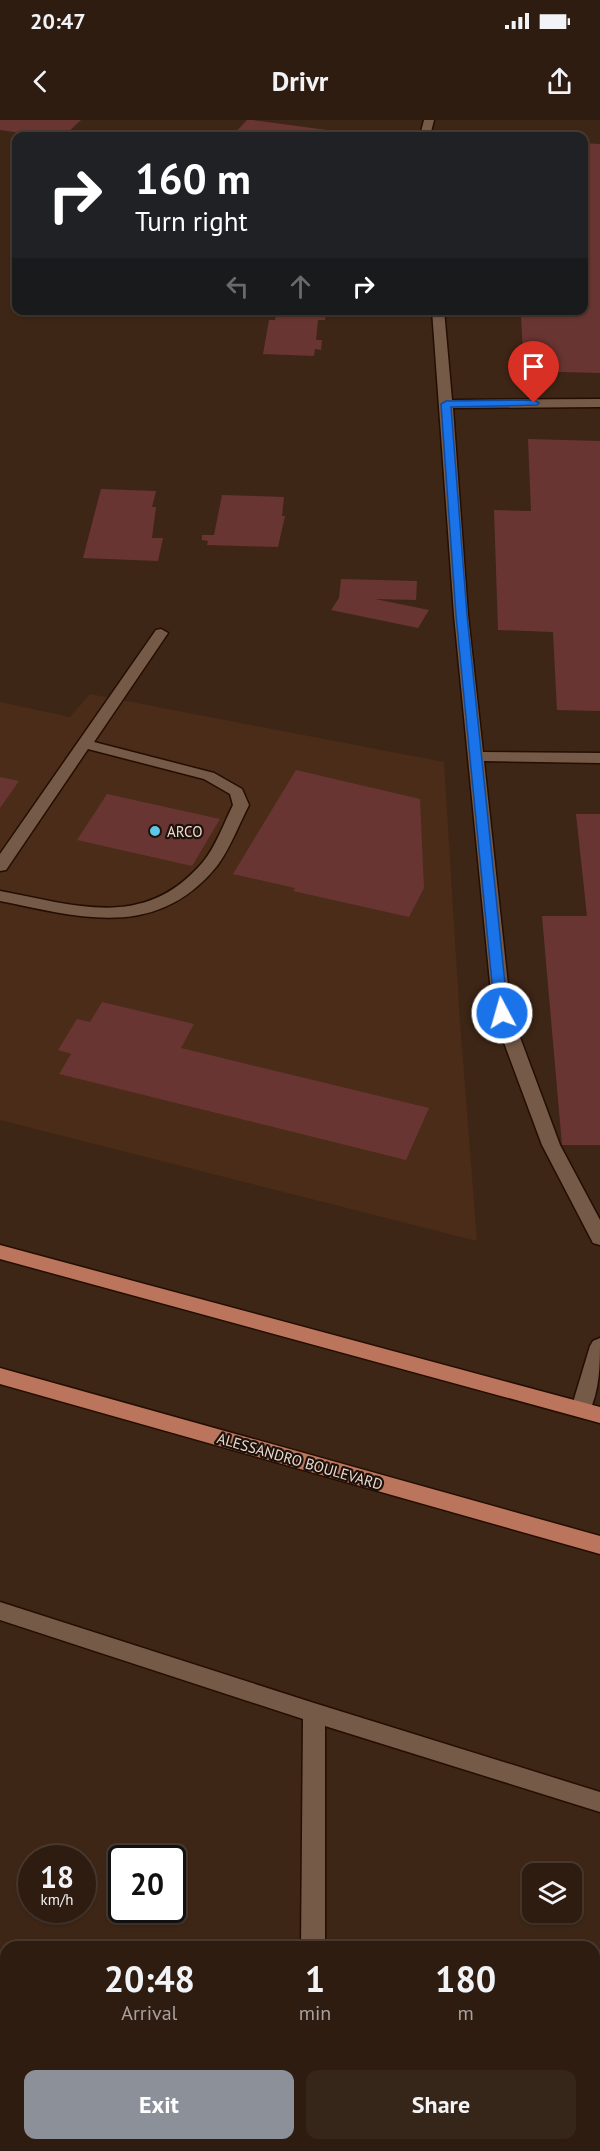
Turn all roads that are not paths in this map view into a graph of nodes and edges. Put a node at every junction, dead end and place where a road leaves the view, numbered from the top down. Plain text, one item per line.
1 (438, 315) edge
2 (600, 403) edge
3 (446, 404) junction
4 (162, 633) dead end
5 (85, 744) junction
6 (476, 756) junction
7 (600, 758) edge
8 (0, 866) edge
9 (0, 896) edge
10 (600, 1238) edge
11 (0, 1252) edge
12 (600, 1346) edge
13 (0, 1376) edge
14 (580, 1409) junction
15 (600, 1414) edge
16 (600, 1545) edge
17 (0, 1611) edge
18 (314, 1713) junction
19 (600, 1802) edge
20 (313, 1941) edge

1 - 3 lane
2 - 3 lane
3 - 6 lane
4 - 5 lane
5 - 8 lane
5 - 9 lane
6 - 7 lane
6 - 10 lane
11 - 14 main road
12 - 14 lane
13 - 16 main road, ALESSANDRO BOULEVARD
14 - 15 main road
17 - 18 lane
18 - 19 lane
18 - 20 lane

